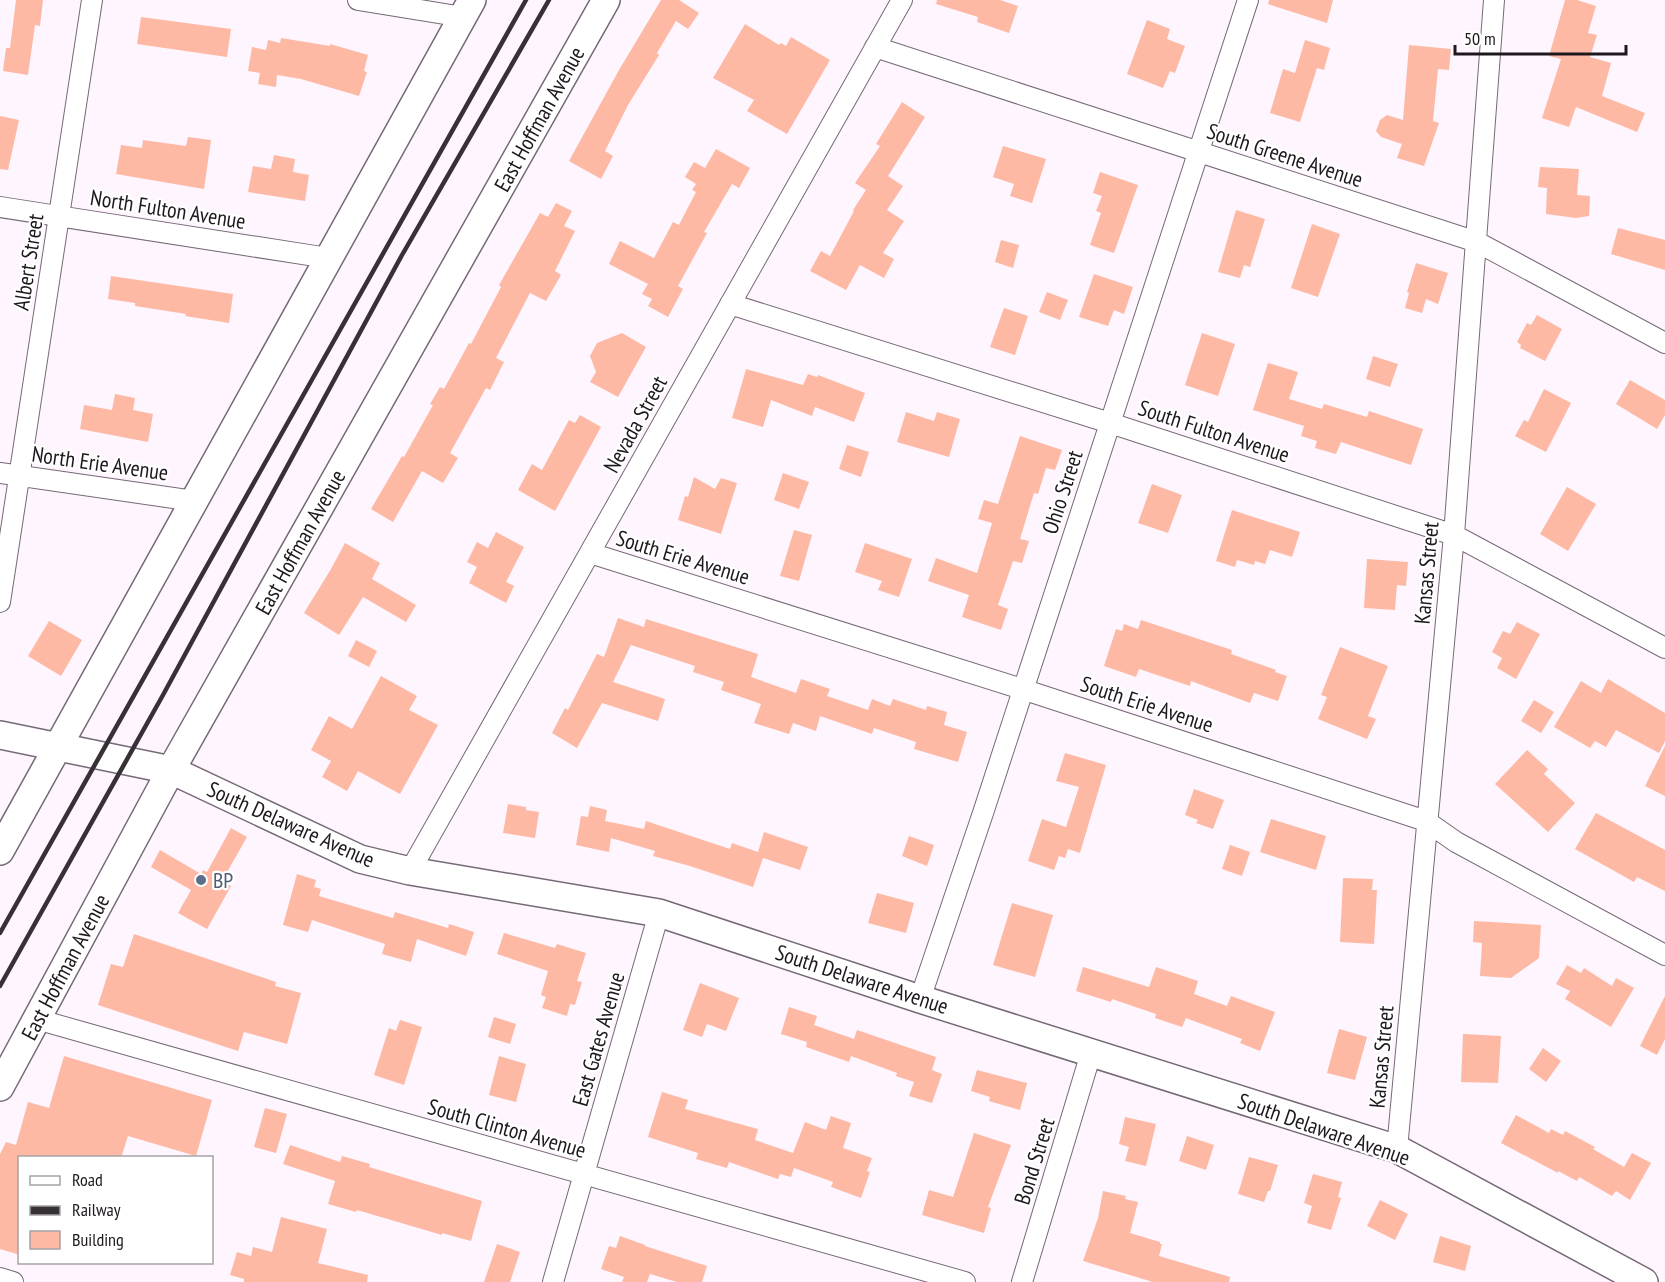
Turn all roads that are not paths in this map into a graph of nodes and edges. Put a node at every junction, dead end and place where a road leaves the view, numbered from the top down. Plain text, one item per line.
1 (92, 0) edge
2 (358, 0) edge
3 (606, 0) edge
4 (902, 0) edge
5 (1248, 0) edge
6 (1494, 0) edge
7 (467, 8) edge
8 (875, 47) junction
9 (1199, 153) junction
10 (0, 207) edge
11 (59, 216) junction
12 (1477, 242) junction
13 (328, 258) junction
14 (730, 304) junction
15 (1665, 343) edge
16 (1110, 423) junction
17 (9, 474) edge
18 (194, 501) junction
19 (1454, 535) junction
20 (590, 554) junction
21 (0, 602) edge
22 (1665, 648) edge
23 (1023, 689) junction
24 (0, 735) edge
25 (57, 746) junction
26 (171, 770) junction
27 (1426, 821) junction
28 (0, 851) edge
29 (410, 872) junction
30 (659, 913) junction
31 (1665, 955) edge
32 (920, 999) junction
33 (36, 1019) junction
34 (1090, 1053) junction
35 (0, 1087) edge
36 (1397, 1149) junction
37 (584, 1175) junction
38 (0, 1278) edge
39 (12, 1282) edge
40 (553, 1282) edge
41 (965, 1282) edge
42 (1022, 1282) edge
43 (1644, 1282) edge

1 - 11 street, Albert Street
2 - 7 street
3 - 26 street, East Hoffman Avenue
4 - 8 street, Nevada Street
5 - 9 street, Ohio Street
6 - 12 street, Kansas Street
7 - 13 street
8 - 9 street, South Greene Avenue
8 - 14 street, Nevada Street
9 - 12 street, South Greene Avenue
9 - 16 street, Ohio Street
10 - 11 street, North Fulton Avenue
11 - 13 street, North Fulton Avenue
11 - 17 street, Albert Street
12 - 15 street, South Greene Avenue
12 - 19 street, Kansas Street
13 - 18 street
14 - 16 street, South Fulton Avenue
14 - 20 street, Nevada Street
16 - 19 street, South Fulton Avenue
16 - 23 street, Ohio Street
17 - 18 street, North Erie Avenue
17 - 21 street, Albert Street
18 - 25 street
19 - 22 street, South Fulton Avenue
19 - 27 street, Kansas Street
20 - 23 street, South Erie Avenue
20 - 29 street, Nevada Street
23 - 27 street, South Erie Avenue
23 - 32 street, Ohio Street
24 - 25 street, South Delaware Avenue
25 - 26 street, South Delaware Avenue
25 - 28 street
26 - 29 street, South Delaware Avenue
26 - 33 street, East Hoffman Avenue
27 - 31 street, South Erie Avenue
27 - 36 street, Kansas Street
29 - 30 street, South Delaware Avenue
30 - 32 street, South Delaware Avenue
30 - 37 street, East Gates Avenue
32 - 34 street, South Delaware Avenue
33 - 35 street, East Hoffman Avenue
33 - 37 street, South Clinton Avenue
34 - 36 street, South Delaware Avenue
34 - 42 street, Bond Street
36 - 43 street, South Delaware Avenue
37 - 40 street, East Gates Avenue
37 - 41 street, South Clinton Avenue
38 - 39 street

